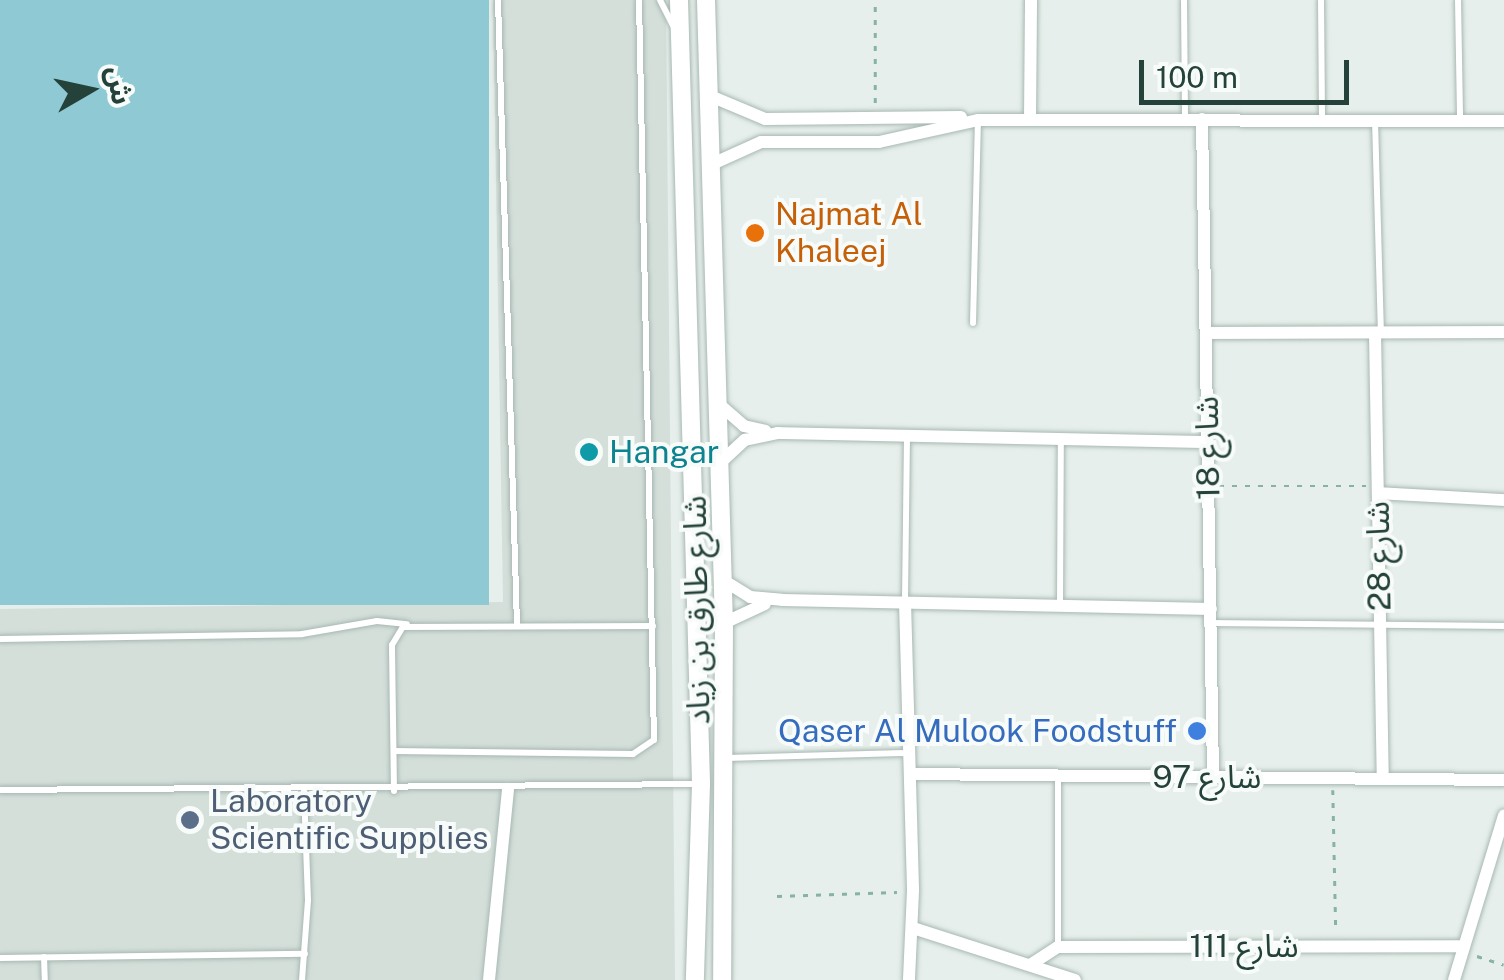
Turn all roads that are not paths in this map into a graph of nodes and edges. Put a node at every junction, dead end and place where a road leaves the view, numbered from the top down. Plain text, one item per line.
1 (498, 0) edge
2 (639, 0) edge
3 (660, 0) edge
4 (680, 0) edge
5 (706, 0) edge
6 (1031, 0) edge
7 (1184, 0) edge
8 (1320, 0) edge
9 (1458, 0) edge
10 (680, 33) junction
11 (708, 95) junction
12 (1030, 119) junction
13 (1186, 119) junction
14 (1202, 119) junction
15 (978, 120) junction
16 (1322, 120) junction
17 (1376, 120) junction
18 (1460, 120) junction
19 (1504, 121) edge
20 (710, 165) junction
21 (973, 323) dead end
22 (1504, 332) edge
23 (1206, 333) junction
24 (1378, 333) junction
25 (720, 404) junction
26 (907, 432) junction
27 (778, 433) junction
28 (1061, 436) junction
29 (1208, 442) junction
30 (721, 462) junction
31 (1378, 489) junction
32 (1504, 500) edge
33 (697, 580) junction
34 (723, 580) junction
35 (782, 600) junction
36 (905, 602) junction
37 (1060, 604) junction
38 (1211, 616) junction
39 (724, 623) junction
40 (410, 624) junction
41 (518, 624) junction
42 (1380, 624) junction
43 (653, 626) junction
44 (1504, 626) edge
45 (0, 639) edge
46 (394, 751) junction
47 (910, 753) junction
48 (726, 758) junction
49 (910, 774) junction
50 (1058, 776) junction
51 (1213, 778) junction
52 (1383, 778) junction
53 (1504, 780) edge
54 (701, 784) junction
55 (508, 789) junction
56 (0, 790) edge
57 (304, 791) junction
58 (394, 791) junction
59 (1504, 815) edge
60 (914, 928) junction
61 (1058, 947) junction
62 (1463, 949) junction
63 (305, 954) junction
64 (44, 957) junction
65 (0, 958) edge
66 (1030, 965) junction
67 (45, 980) edge
68 (302, 980) edge
69 (489, 980) edge
70 (694, 980) edge
71 (722, 980) edge
72 (909, 980) edge
73 (1074, 980) edge
74 (1454, 980) edge

1 - 41 lane
2 - 43 lane
3 - 10 lane
4 - 10 main road, شارع طارق بن زياد
5 - 11 main road, شارع طارق بن زياد
6 - 12 street
7 - 13 lane
8 - 16 lane
9 - 18 lane
10 - 33 main road, شارع طارق بن زياد
11 - 15 street
11 - 20 main road, شارع طارق بن زياد
12 - 13 street
12 - 15 street
13 - 14 street
14 - 16 street
14 - 23 street, شارع 18
15 - 20 street
15 - 21 lane
16 - 17 street
17 - 18 street
17 - 24 lane
18 - 19 street
20 - 25 main road, شارع طارق بن زياد
22 - 24 street
23 - 24 street
23 - 29 street, شارع 18
24 - 31 street, شارع 28
25 - 27 street
25 - 30 main road, شارع طارق بن زياد
26 - 27 street
26 - 28 street
26 - 36 lane
27 - 30 street
28 - 29 street
28 - 37 lane
29 - 38 street, شارع 18
30 - 34 main road, شارع طارق بن زياد
31 - 32 street
31 - 42 street, شارع 28
33 - 34 main road
33 - 54 main road, شارع طارق بن زياد
34 - 35 street
34 - 39 main road, شارع طارق بن زياد
35 - 36 street
35 - 39 street
36 - 37 street
36 - 47 street
37 - 38 street
38 - 42 lane
38 - 51 street, شارع 18
39 - 48 main road, شارع طارق بن زياد
40 - 41 lane
40 - 45 lane
40 - 46 lane
41 - 43 lane
42 - 44 lane
42 - 52 street, شارع 28
43 - 46 lane
46 - 58 lane
47 - 48 lane
47 - 49 street
48 - 71 main road, شارع طارق بن زياد
49 - 50 street, شارع 97
49 - 60 street
50 - 51 street, شارع 97
50 - 61 lane
51 - 52 street, شارع 97
52 - 53 street, شارع 97
54 - 55 lane
54 - 70 main road, شارع طارق بن زياد
55 - 58 lane
55 - 69 street
56 - 57 lane
57 - 58 lane
57 - 63 lane
59 - 62 street
60 - 66 street
60 - 72 street
61 - 62 street, شارع 111
61 - 66 street
62 - 74 street
63 - 64 lane
63 - 68 lane
64 - 65 lane
64 - 67 lane
66 - 73 street

